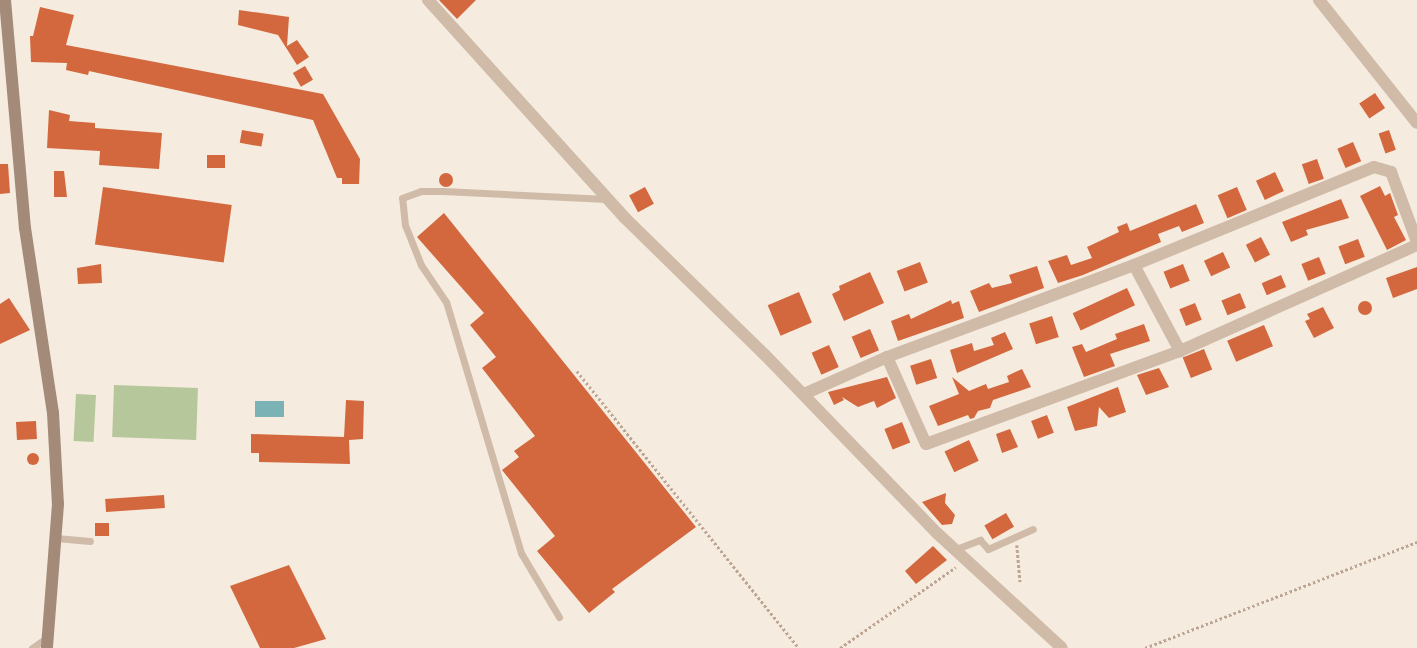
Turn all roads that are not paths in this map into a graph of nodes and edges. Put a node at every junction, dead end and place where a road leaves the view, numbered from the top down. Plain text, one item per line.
1 (5, 0) edge
2 (428, 0) edge
3 (1319, 0) edge
4 (1417, 123) edge
5 (607, 199) junction
6 (1417, 243) edge
7 (1134, 265) junction
8 (1180, 351) junction
9 (887, 357) junction
10 (804, 394) junction
11 (1033, 529) dead end
12 (56, 538) junction
13 (90, 541) dead end
14 (956, 550) junction
15 (559, 617) dead end
16 (48, 642) edge
17 (32, 648) edge
18 (1062, 648) edge

1 - 12 street
2 - 5 street
3 - 4 street
5 - 10 street
5 - 15 lane
6 - 7 street
6 - 8 street
7 - 8 street
7 - 9 street
8 - 9 street
9 - 10 street
10 - 14 street
11 - 14 lane
12 - 13 lane
12 - 16 street
14 - 18 street
16 - 17 lane

